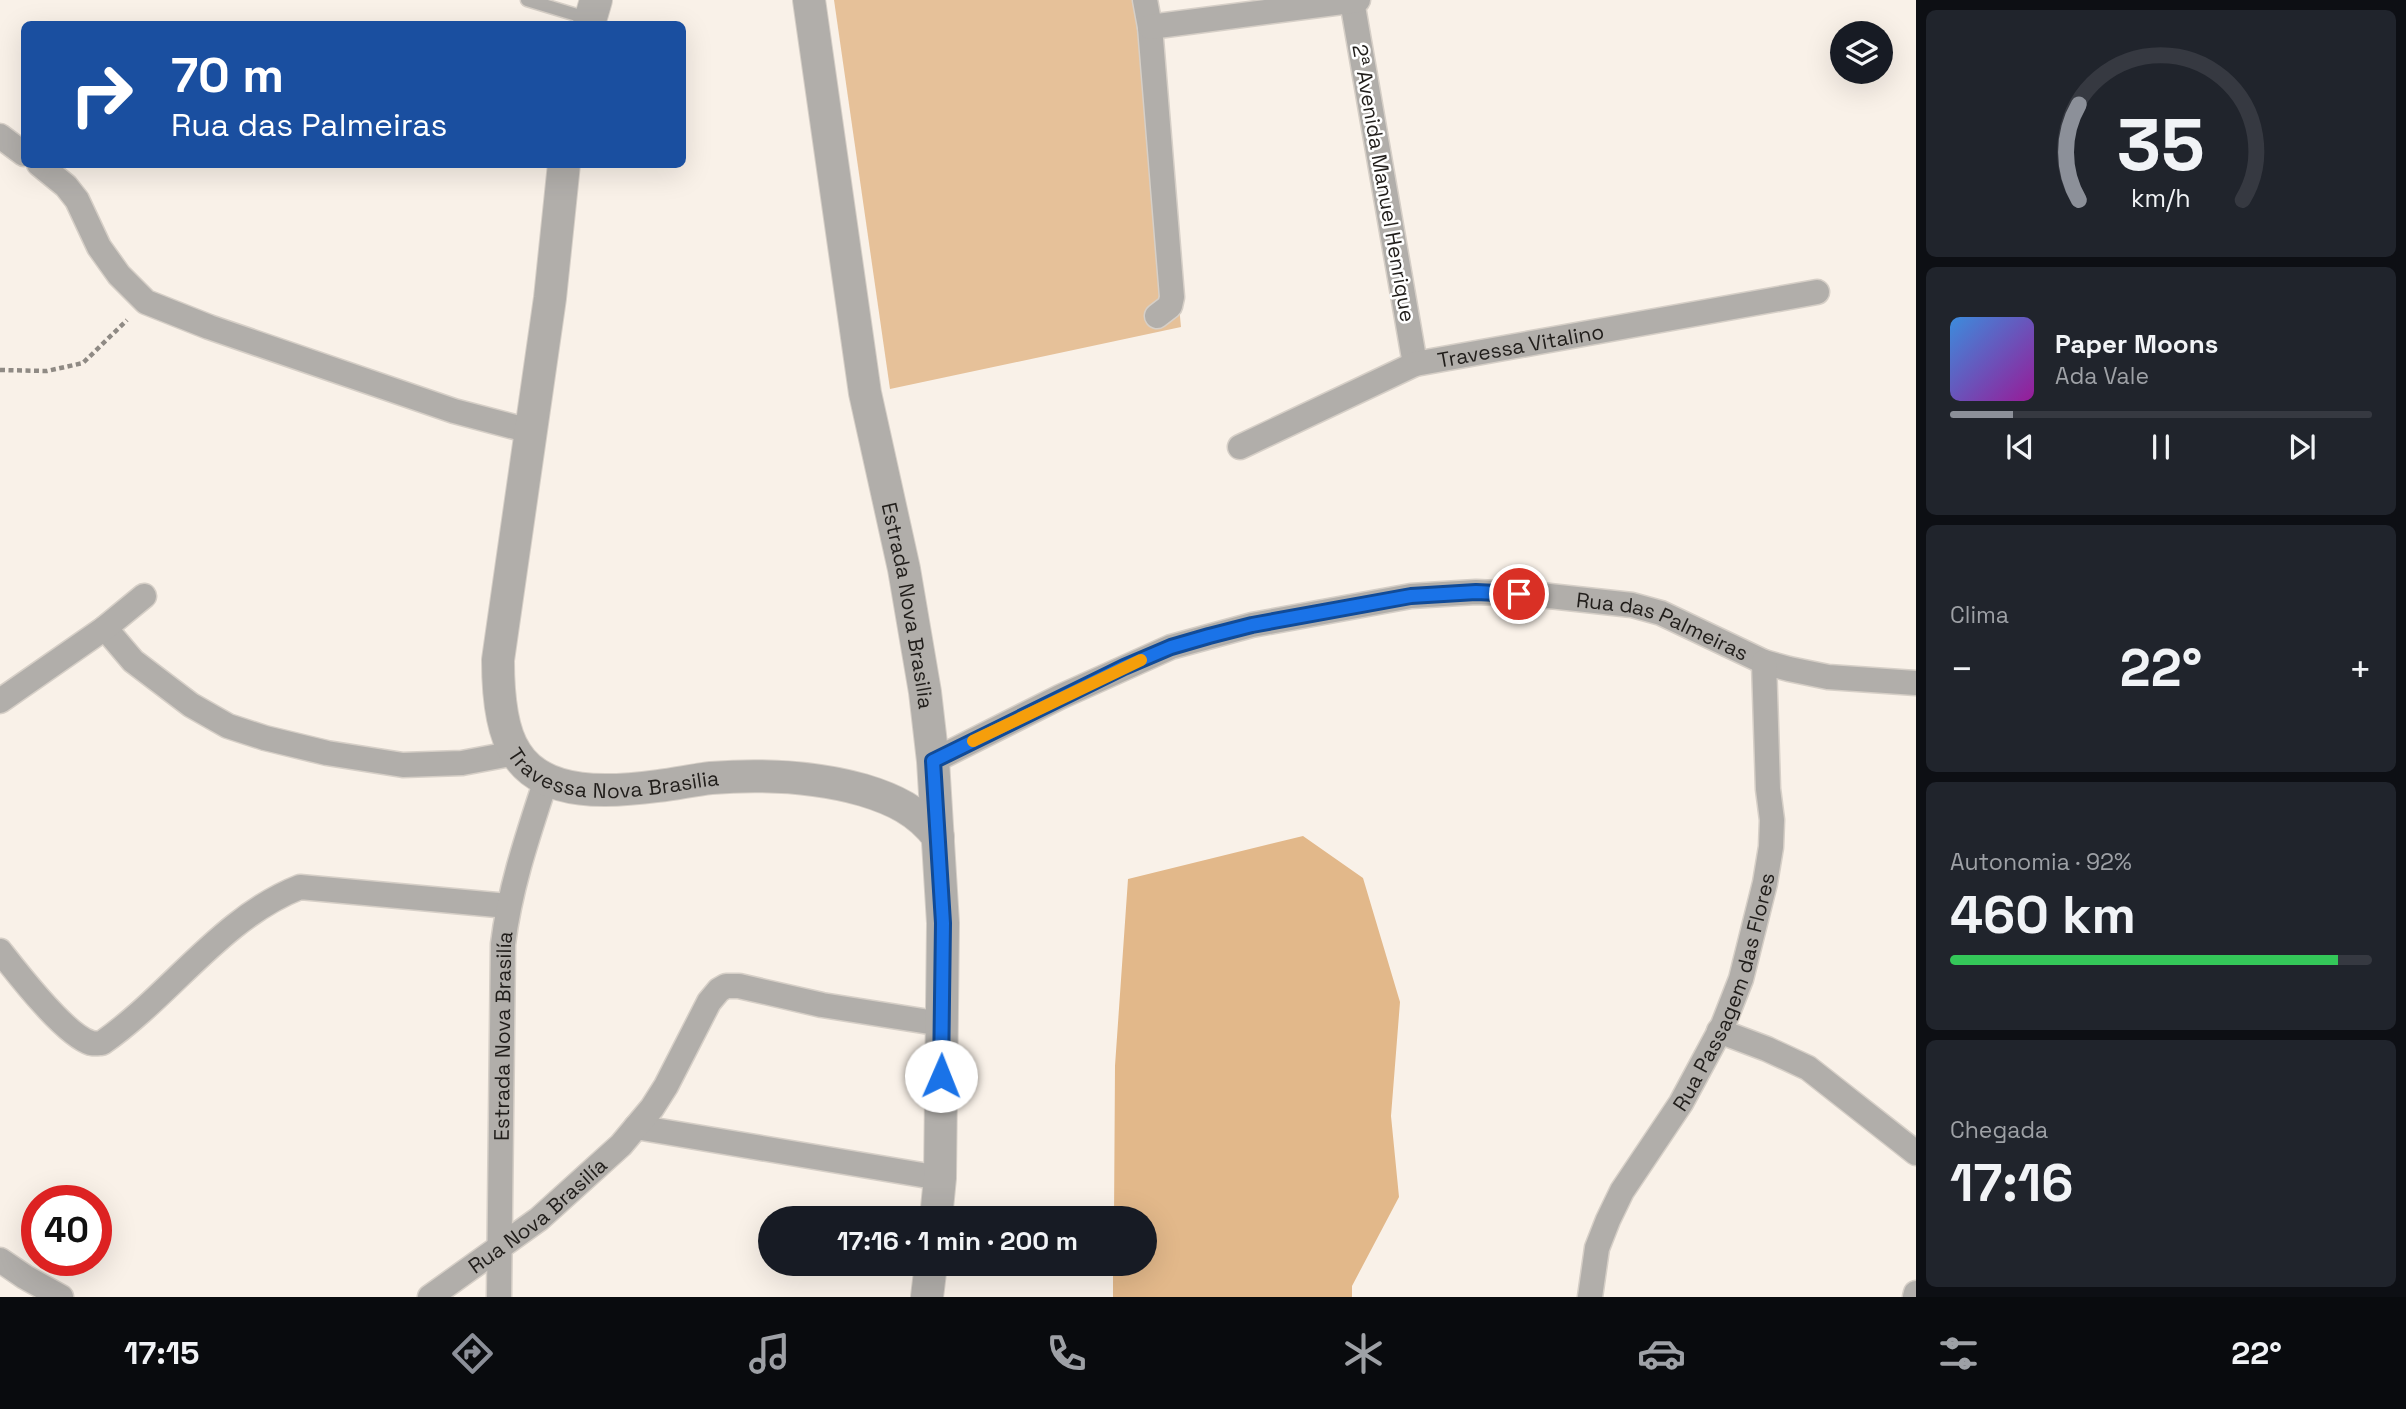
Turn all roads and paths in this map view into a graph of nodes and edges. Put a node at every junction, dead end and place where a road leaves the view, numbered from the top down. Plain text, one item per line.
1 (527, 0) edge
2 (809, 0) edge
3 (1145, 0) edge
4 (1359, 0) edge
5 (1353, 1) edge
6 (592, 14) edge
7 (1150, 27) junction
8 (0, 136) edge
9 (21, 152) edge
10 (44, 168) edge
11 (564, 168) edge
12 (1817, 292) dead end
13 (146, 302) junction
14 (1157, 316) dead end
15 (1415, 364) junction
16 (0, 370) edge
17 (530, 431) junction
18 (1240, 447) dead end
19 (144, 596) dead end
20 (105, 628) junction
21 (1764, 662) junction
22 (1916, 683) edge
23 (0, 701) edge
24 (515, 753) junction
25 (933, 761) junction
26 (545, 780) junction
27 (938, 837) junction
28 (508, 906) junction
29 (0, 951) edge
30 (942, 1024) junction
31 (1719, 1031) junction
32 (636, 1127) junction
33 (1916, 1153) edge
34 (940, 1178) junction
35 (937, 1206) edge
36 (500, 1248) junction
37 (0, 1260) edge
38 (930, 1276) edge
39 (61, 1297) edge
40 (430, 1297) edge
41 (499, 1297) edge
42 (927, 1297) edge
43 (1590, 1297) edge

1 - 6 lane
2 - 25 street, Estrada Nova Brasilia
3 - 7 street
4 - 5 street
5 - 7 street
5 - 15 street, 2ª Avenida Manuel Henrique
7 - 14 street
8 - 9 street
10 - 13 street
11 - 17 street
12 - 15 street, Travessa Vitalino
13 - 16 path
13 - 17 street
15 - 18 street, Travessa Vitalino
17 - 24 street
19 - 20 street
20 - 23 street
20 - 24 street, Travessa Nova Brasilia
21 - 22 street, Rua das Palmeiras
21 - 25 street, Rua das Palmeiras
21 - 31 street, Rua Passagem das Flores
24 - 26 street, Travessa Nova Brasilia
25 - 27 street, Estrada Nova Brasilia
26 - 27 street, Travessa Nova Brasilia
26 - 28 street, Estrada Nova Brasilía
27 - 30 street, Estrada Nova Brasilia
28 - 29 street
28 - 36 street, Estrada Nova Brasilía
30 - 32 street, Rua Nova Brasilía
30 - 34 street, Estrada Nova Brasilia
31 - 33 street
31 - 43 street, Rua Passagem das Flores
32 - 34 street
32 - 36 street, Rua Nova Brasilía
34 - 35 street, Estrada Nova Brasilia
36 - 40 street, Rua Nova Brasilía
36 - 41 street, Estrada Nova Brasilía
37 - 39 street
38 - 42 street

